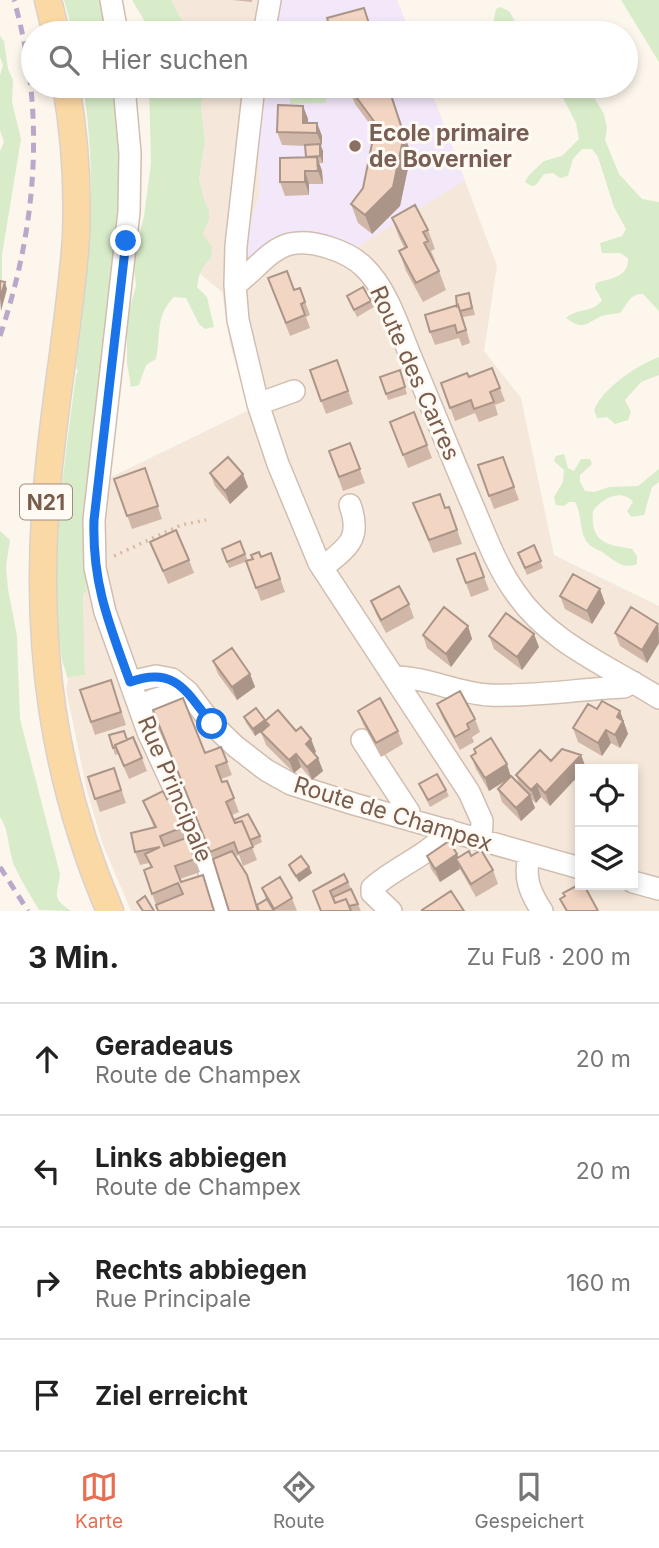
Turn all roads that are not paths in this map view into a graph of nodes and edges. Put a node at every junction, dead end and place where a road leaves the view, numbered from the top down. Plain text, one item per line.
1 (48, 0) edge
2 (111, 0) edge
3 (270, 0) edge
4 (53, 21) edge
5 (115, 21) edge
6 (266, 21) edge
7 (68, 98) edge
8 (125, 98) edge
9 (253, 98) edge
10 (235, 285) junction
11 (294, 391) dead end
12 (258, 404) junction
13 (350, 505) dead end
14 (323, 568) junction
15 (394, 677) junction
16 (130, 682) junction
17 (633, 682) junction
18 (659, 698) edge
19 (194, 700) junction
20 (139, 706) junction
21 (362, 740) dead end
22 (408, 819) junction
23 (449, 830) junction
24 (481, 840) junction
25 (528, 854) junction
26 (575, 867) edge
27 (638, 884) edge
28 (659, 890) edge
29 (110, 911) edge
30 (224, 911) edge
31 (391, 911) edge
32 (542, 911) edge

1 - 4 main road
2 - 5 street
3 - 6 street
7 - 29 main road, N21
8 - 16 street, Rue Principale
9 - 10 street
10 - 12 street
10 - 17 street, Route des Carres
11 - 12 street
12 - 14 street
13 - 14 street
14 - 15 street
15 - 17 street
15 - 24 street
16 - 19 street, Route de Champex
16 - 20 street, Rue Principale
17 - 18 street, Route des Carres
19 - 20 street
19 - 22 street, Route de Champex
20 - 30 street, Rue Principale
21 - 22 street
22 - 23 street, Route de Champex
23 - 24 street, Route de Champex
23 - 31 street
24 - 25 street, Route de Champex
25 - 26 street, Route de Champex
25 - 32 street
27 - 28 street

